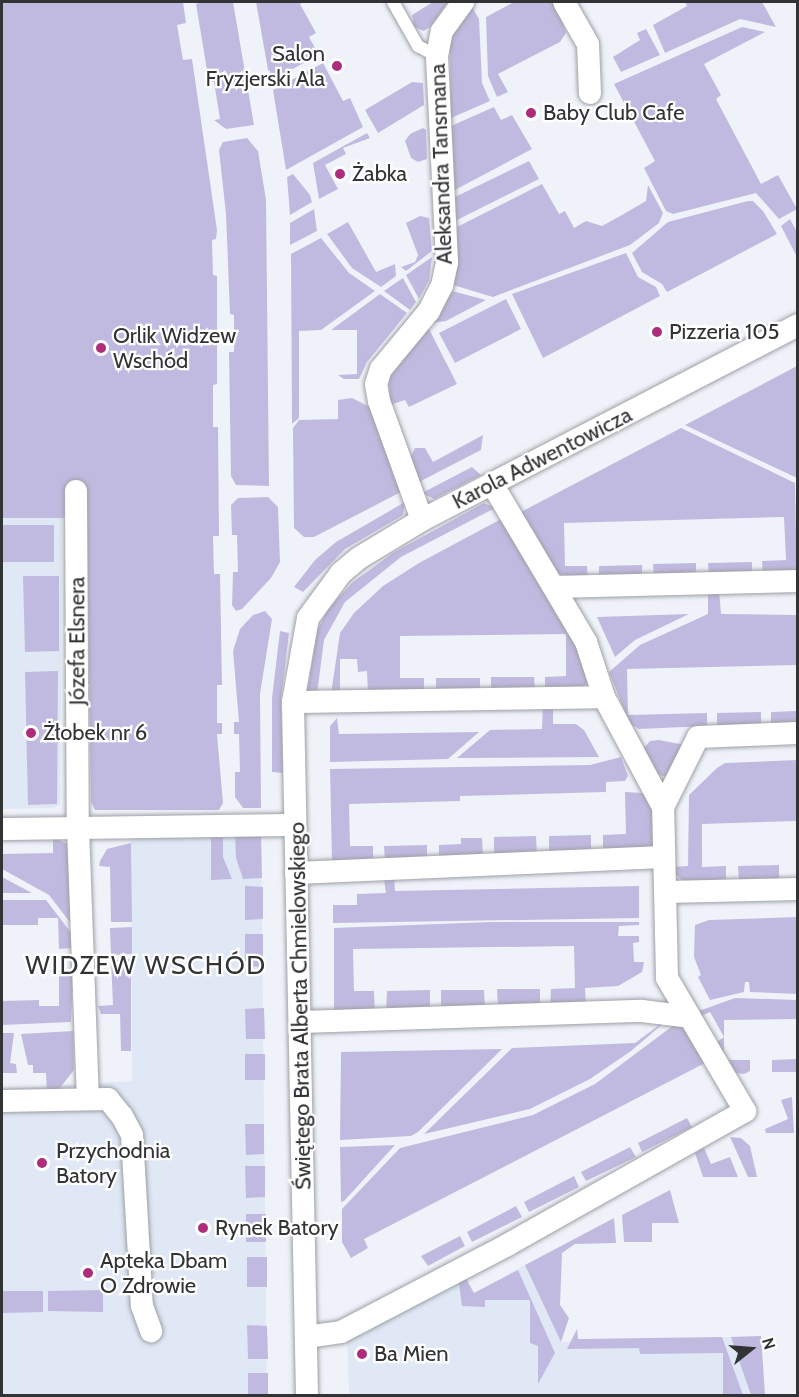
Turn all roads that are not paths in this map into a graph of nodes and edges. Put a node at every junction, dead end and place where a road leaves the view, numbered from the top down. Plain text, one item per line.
1 (393, 2) edge
2 (462, 2) edge
3 (564, 2) edge
4 (437, 56) junction
5 (590, 93) dead end
6 (798, 326) edge
7 (492, 484) junction
8 (76, 491) dead end
9 (422, 520) junction
10 (798, 581) edge
11 (554, 587) junction
12 (308, 618) joint
13 (604, 697) junction
14 (293, 702) junction
15 (798, 733) edge
16 (663, 807) junction
17 (294, 825) junction
18 (78, 828) junction
19 (2, 829) edge
20 (664, 857) junction
21 (296, 873) junction
22 (798, 889) edge
23 (666, 892) junction
24 (668, 978) junction
25 (642, 1011) junction
26 (690, 1017) junction
27 (302, 1022) junction
28 (88, 1097) junction
29 (2, 1101) edge
30 (151, 1332) dead end
31 (306, 1337) junction
32 (307, 1395) edge

1 - 4 lane
2 - 4 street, Aleksandra Tansmana
3 - 5 street
4 - 9 street, Aleksandra Tansmana
6 - 7 street, Karola Adwentowicza
7 - 9 street, Karola Adwentowicza
7 - 11 street
8 - 18 street, Józefa Elsnera
9 - 12 street, Karola Adwentowicza
10 - 11 street
11 - 13 street
12 - 14 street, Świętego Brata Alberta Chmielowskiego
13 - 14 street
13 - 16 street
14 - 17 street, Świętego Brata Alberta Chmielowskiego
15 - 16 street
16 - 20 street
17 - 18 street
17 - 21 street, Świętego Brata Alberta Chmielowskiego
18 - 19 street
18 - 28 street, Józefa Elsnera
20 - 21 street
20 - 23 street
21 - 27 street, Świętego Brata Alberta Chmielowskiego
22 - 23 street
23 - 24 street
24 - 25 street
24 - 26 street
25 - 26 street
25 - 27 street
26 - 31 street
27 - 31 street, Świętego Brata Alberta Chmielowskiego
28 - 29 street
28 - 30 street
31 - 32 street, Świętego Brata Alberta Chmielowskiego

